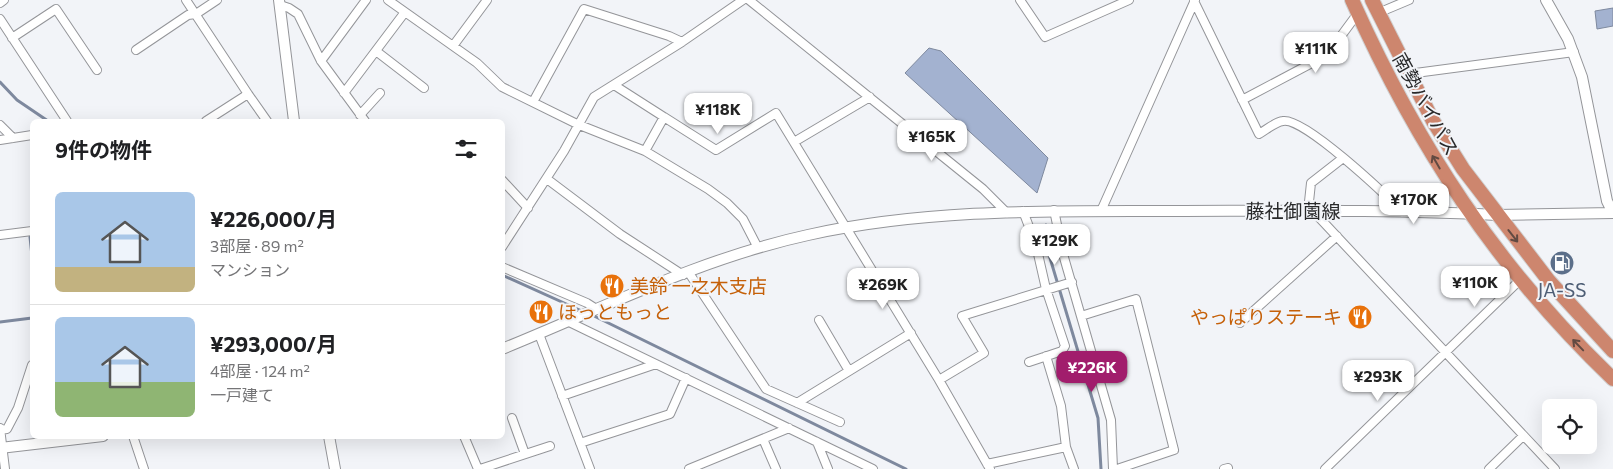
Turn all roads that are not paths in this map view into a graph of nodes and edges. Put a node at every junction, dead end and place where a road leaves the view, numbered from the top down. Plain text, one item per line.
1 (4, 0) edge
2 (186, 0) edge
3 (217, 0) edge
4 (366, 0) edge
5 (388, 0) edge
6 (487, 0) edge
7 (743, 0) edge
8 (748, 0) edge
9 (1020, 0) edge
10 (1129, 0) edge
11 (1195, 0) edge
12 (1372, 0) edge
13 (1409, 0) edge
14 (1546, 0) edge
15 (0, 3) edge
16 (279, 3) edge
17 (399, 3) edge
18 (1355, 6) edge
19 (405, 12) junction
20 (1378, 13) junction
21 (196, 14) junction
22 (0, 19) edge
23 (12, 38) junction
24 (682, 42) junction
25 (454, 46) junction
26 (136, 50) dead end
27 (376, 51) junction
28 (1574, 52) junction
29 (321, 61) junction
30 (97, 70) dead end
31 (1408, 74) junction
32 (614, 85) junction
33 (424, 88) dead end
34 (344, 93) junction
35 (380, 93) dead end
36 (248, 94) junction
37 (870, 97) junction
38 (1242, 100) junction
39 (533, 102) junction
40 (664, 117) junction
41 (362, 118) edge
42 (66, 119) edge
43 (209, 119) edge
44 (266, 119) edge
45 (294, 119) edge
46 (577, 124) junction
47 (0, 125) edge
48 (30, 135) edge
49 (13, 138) junction
50 (0, 140) edge
51 (794, 142) junction
52 (645, 151) junction
53 (1343, 158) junction
54 (547, 179) junction
55 (505, 183) edge
56 (528, 208) junction
57 (1054, 210) junction
58 (1023, 211) junction
59 (1101, 211) junction
60 (1311, 211) junction
61 (1402, 212) junction
62 (1007, 213) junction
63 (1470, 213) junction
64 (1613, 213) edge
65 (1496, 215) junction
66 (846, 227) junction
67 (30, 231) edge
68 (0, 235) edge
69 (1337, 236) junction
70 (505, 242) edge
71 (758, 248) junction
72 (505, 268) edge
73 (686, 274) junction
74 (1520, 280) junction
75 (1070, 282) junction
76 (1048, 288) junction
77 (597, 310) junction
78 (1081, 316) junction
79 (574, 320) junction
80 (819, 320) dead end
81 (1240, 323) dead end
82 (910, 333) junction
83 (539, 334) junction
84 (505, 348) edge
85 (1613, 351) edge
86 (1447, 352) junction
87 (1046, 356) junction
88 (1029, 362) dead end
89 (656, 364) junction
90 (30, 371) edge
91 (849, 371) junction
92 (686, 378) junction
93 (1613, 379) edge
94 (939, 380) junction
95 (562, 396) junction
96 (798, 403) junction
97 (512, 418) dead end
98 (840, 422) dead end
99 (789, 428) junction
100 (0, 429) edge
101 (1524, 436) junction
102 (78, 439) edge
103 (134, 439) edge
104 (330, 439) edge
105 (465, 439) edge
106 (763, 439) junction
107 (817, 442) junction
108 (580, 443) junction
109 (550, 446) dead end
110 (1066, 446) junction
111 (1, 448) edge
112 (525, 454) junction
113 (1145, 460) junction
114 (989, 467) edge
115 (6, 469) edge
116 (144, 469) edge
117 (335, 469) edge
118 (479, 469) edge
119 (590, 469) edge
120 (689, 469) edge
121 (776, 469) edge
122 (828, 469) edge
123 (872, 469) edge
124 (1074, 469) edge
125 (1115, 469) edge
126 (1148, 469) edge
127 (1325, 469) edge
128 (1489, 469) edge
129 (1555, 469) edge

1 - 15 street
2 - 21 street
3 - 21 street
4 - 29 street
5 - 17 street
6 - 25 street
7 - 24 street
8 - 37 street
9 - 10 street
11 - 38 street
11 - 59 street
12 - 20 highway, 南勢バイパス
13 - 20 street
14 - 28 street
16 - 29 street
16 - 45 street
17 - 19 street
18 - 38 street
63 -> 18 highway, 南勢バイパス
19 - 25 street
19 - 27 street
20 - 31 highway, 南勢バイパス
21 - 26 street
21 - 36 street
22 - 23 street
23 - 30 street
23 - 42 street
24 - 32 street
24 - 39 street
25 - 39 street
27 - 33 street
27 - 34 street
28 - 31 street
28 - 64 street
29 - 34 street
31 - 65 highway, 南勢バイパス
32 - 40 street
32 - 46 street
34 - 41 street
35 - 41 street
36 - 43 street
36 - 44 street
37 - 51 street
37 - 62 street
38 - 53 street
39 - 46 street
40 - 51 street
40 - 52 street
46 - 52 street
46 - 54 street
47 - 49 street
48 - 49 street
49 - 50 street
51 - 66 street
52 - 71 street
53 - 60 street
53 - 61 street
54 - 56 street
54 - 73 street
55 - 56 street
56 - 70 street
57 - 58 street, 藤社御薗線
57 - 59 street, 藤社御薗線
57 - 75 street
58 - 62 street, 藤社御薗線
58 - 76 street
59 - 60 street, 藤社御薗線
60 - 61 street, 藤社御薗線
60 - 69 street
61 - 63 street, 藤社御薗線
62 - 66 street, 藤社御薗線
63 - 65 street, 藤社御薗線
63 - 74 highway, 南勢バイパス
64 - 65 street, 藤社御薗線
65 -> 85 highway, 南勢バイパス
66 - 71 street, 藤社御薗線
66 - 82 street
67 - 68 street
69 - 81 street
69 - 86 street
71 - 73 street, 藤社御薗線
72 - 77 street
73 - 77 street, 藤社御薗線
73 - 96 street
74 - 86 street
93 -> 74 highway, 南勢バイパス
75 - 76 street
75 - 78 street
76 - 87 street
76 - 94 street
77 - 79 street, 藤社御薗線
78 - 113 street
78 - 125 street
79 - 83 street, 藤社御薗線
79 - 89 street
80 - 91 street
82 - 91 street
82 - 94 street
83 - 84 street, 藤社御薗線
83 - 95 street
86 - 101 street
86 - 127 street
87 - 88 street
87 - 110 street
89 - 92 street
89 - 95 street
90 - 100 street
91 - 96 street
92 - 99 street
92 - 108 street
94 - 114 street
95 - 108 street
96 - 98 street
97 - 112 street
99 - 106 street
99 - 107 street
100 - 111 street
101 - 128 street
101 - 129 street
102 - 111 street
103 - 116 street
104 - 117 street
105 - 118 street
106 - 120 street
106 - 121 street
107 - 122 street
107 - 123 street
108 - 119 street
109 - 112 street
110 - 114 street
110 - 124 street
111 - 115 street
112 - 118 street
113 - 125 street
113 - 126 street

